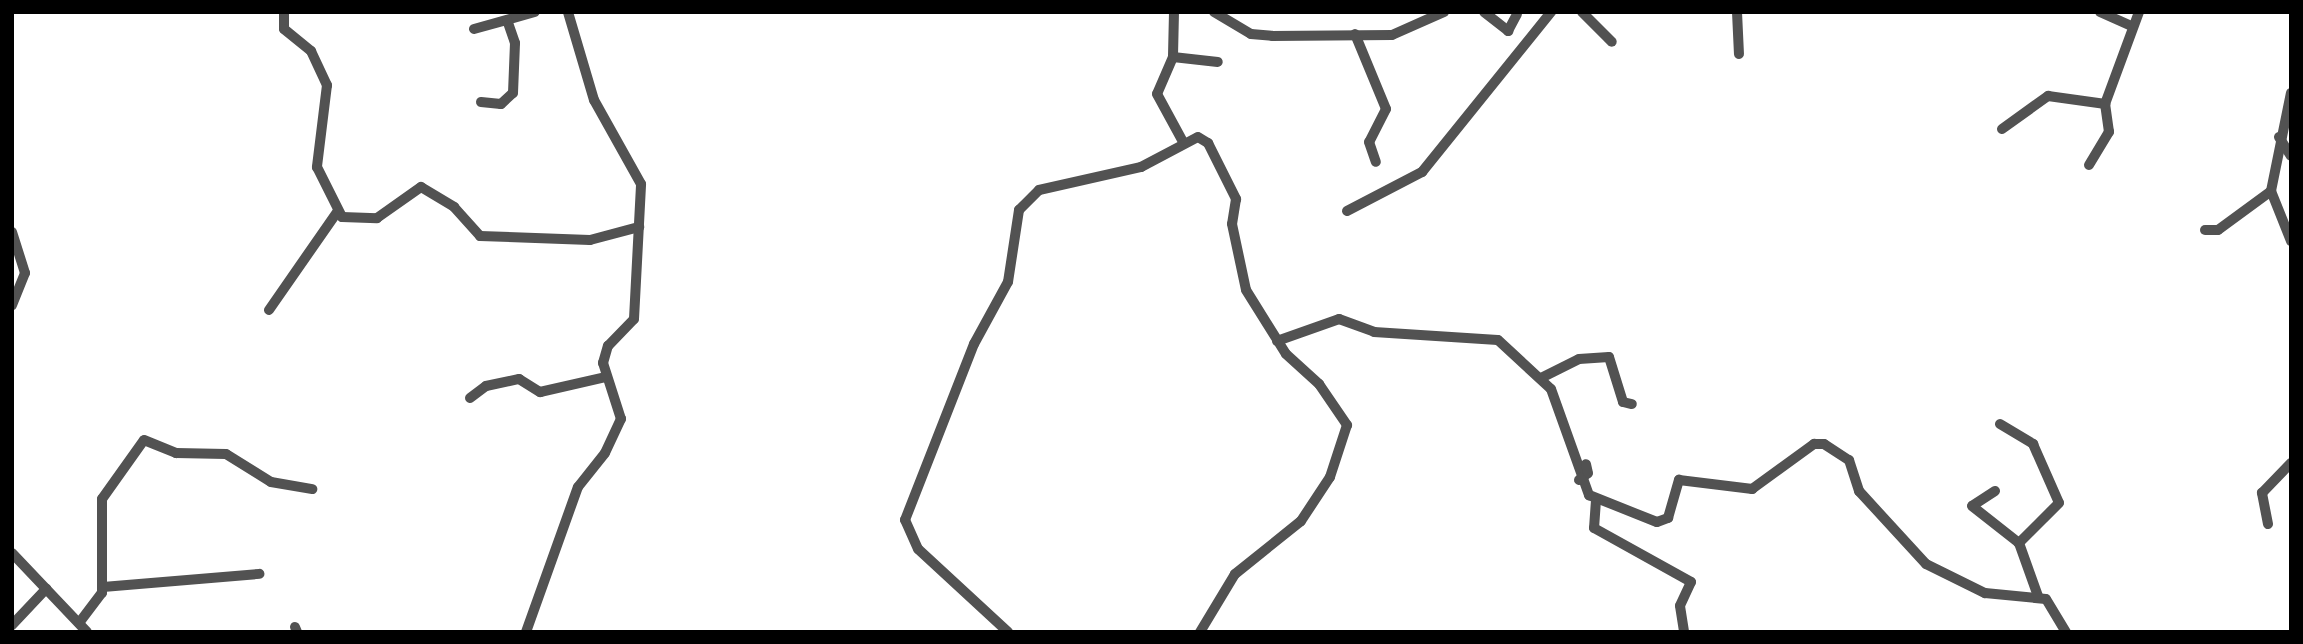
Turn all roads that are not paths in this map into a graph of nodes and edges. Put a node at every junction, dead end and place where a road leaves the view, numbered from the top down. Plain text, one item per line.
1 (284, 12) edge
2 (535, 12) edge
3 (568, 12) edge
4 (1214, 12) edge
5 (1444, 12) edge
6 (1484, 12) edge
7 (1551, 12) edge
8 (1583, 12) edge
9 (1737, 12) edge
10 (2100, 12) edge
11 (2139, 12) edge
12 (1177, 13) edge
13 (1517, 14) edge
14 (507, 20) junction
15 (2132, 26) junction
16 (474, 29) dead end
17 (1355, 34) junction
18 (1612, 42) dead end
19 (1739, 54) dead end
20 (1173, 57) junction
21 (1217, 62) dead end
22 (2291, 93) edge
23 (481, 102) dead end
24 (2105, 104) junction
25 (2002, 129) dead end
26 (2279, 137) junction
27 (1182, 140) junction
28 (2291, 156) edge
29 (1376, 162) dead end
30 (2089, 165) dead end
31 (2271, 191) junction
32 (1348, 211) dead end
33 (337, 212) junction
34 (639, 227) junction
35 (2205, 230) dead end
36 (12, 232) edge
37 (2291, 241) edge
38 (12, 305) edge
39 (268, 310) dead end
40 (1276, 341) junction
41 (606, 377) junction
42 (1541, 378) junction
43 (470, 398) dead end
44 (1632, 404) dead end
45 (2000, 424) dead end
46 (2291, 463) edge
47 (1586, 464) dead end
48 (1579, 480) junction
49 (312, 489) dead end
50 (1995, 491) dead end
51 (1596, 500) junction
52 (2267, 524) dead end
53 (2019, 543) junction
54 (12, 553) edge
55 (259, 574) dead end
56 (103, 587) junction
57 (46, 589) junction
58 (2038, 596) junction
59 (12, 625) edge
60 (83, 628) edge
61 (526, 632) edge
62 (1008, 632) edge
63 (1200, 632) edge
64 (1684, 632) edge
65 (2066, 632) edge

1 - 33 street
2 - 14 street
3 - 34 street
4 - 17 street
5 - 17 street
6 - 13 street
7 - 32 street
8 - 18 street
9 - 19 street
10 - 15 street
11 - 15 street
12 - 20 street
14 - 16 street
14 - 23 street
15 - 24 street
17 - 29 street
20 - 21 street
20 - 27 street
22 - 26 street
24 - 25 street
24 - 30 street
26 - 28 street
26 - 31 street
27 - 40 street
27 - 62 street
31 - 35 street
31 - 37 street
33 - 34 street
33 - 39 street
34 - 41 street
36 - 38 street
40 - 42 street
40 - 63 street
41 - 43 street
41 - 61 street
42 - 44 street
42 - 48 street
45 - 53 street
46 - 52 street
47 - 48 street
48 - 51 street
49 - 56 street
50 - 53 street
51 - 58 street
51 - 64 street
53 - 58 street
54 - 57 street
55 - 56 street
56 - 60 street
57 - 59 street
57 - 60 street
58 - 65 street

